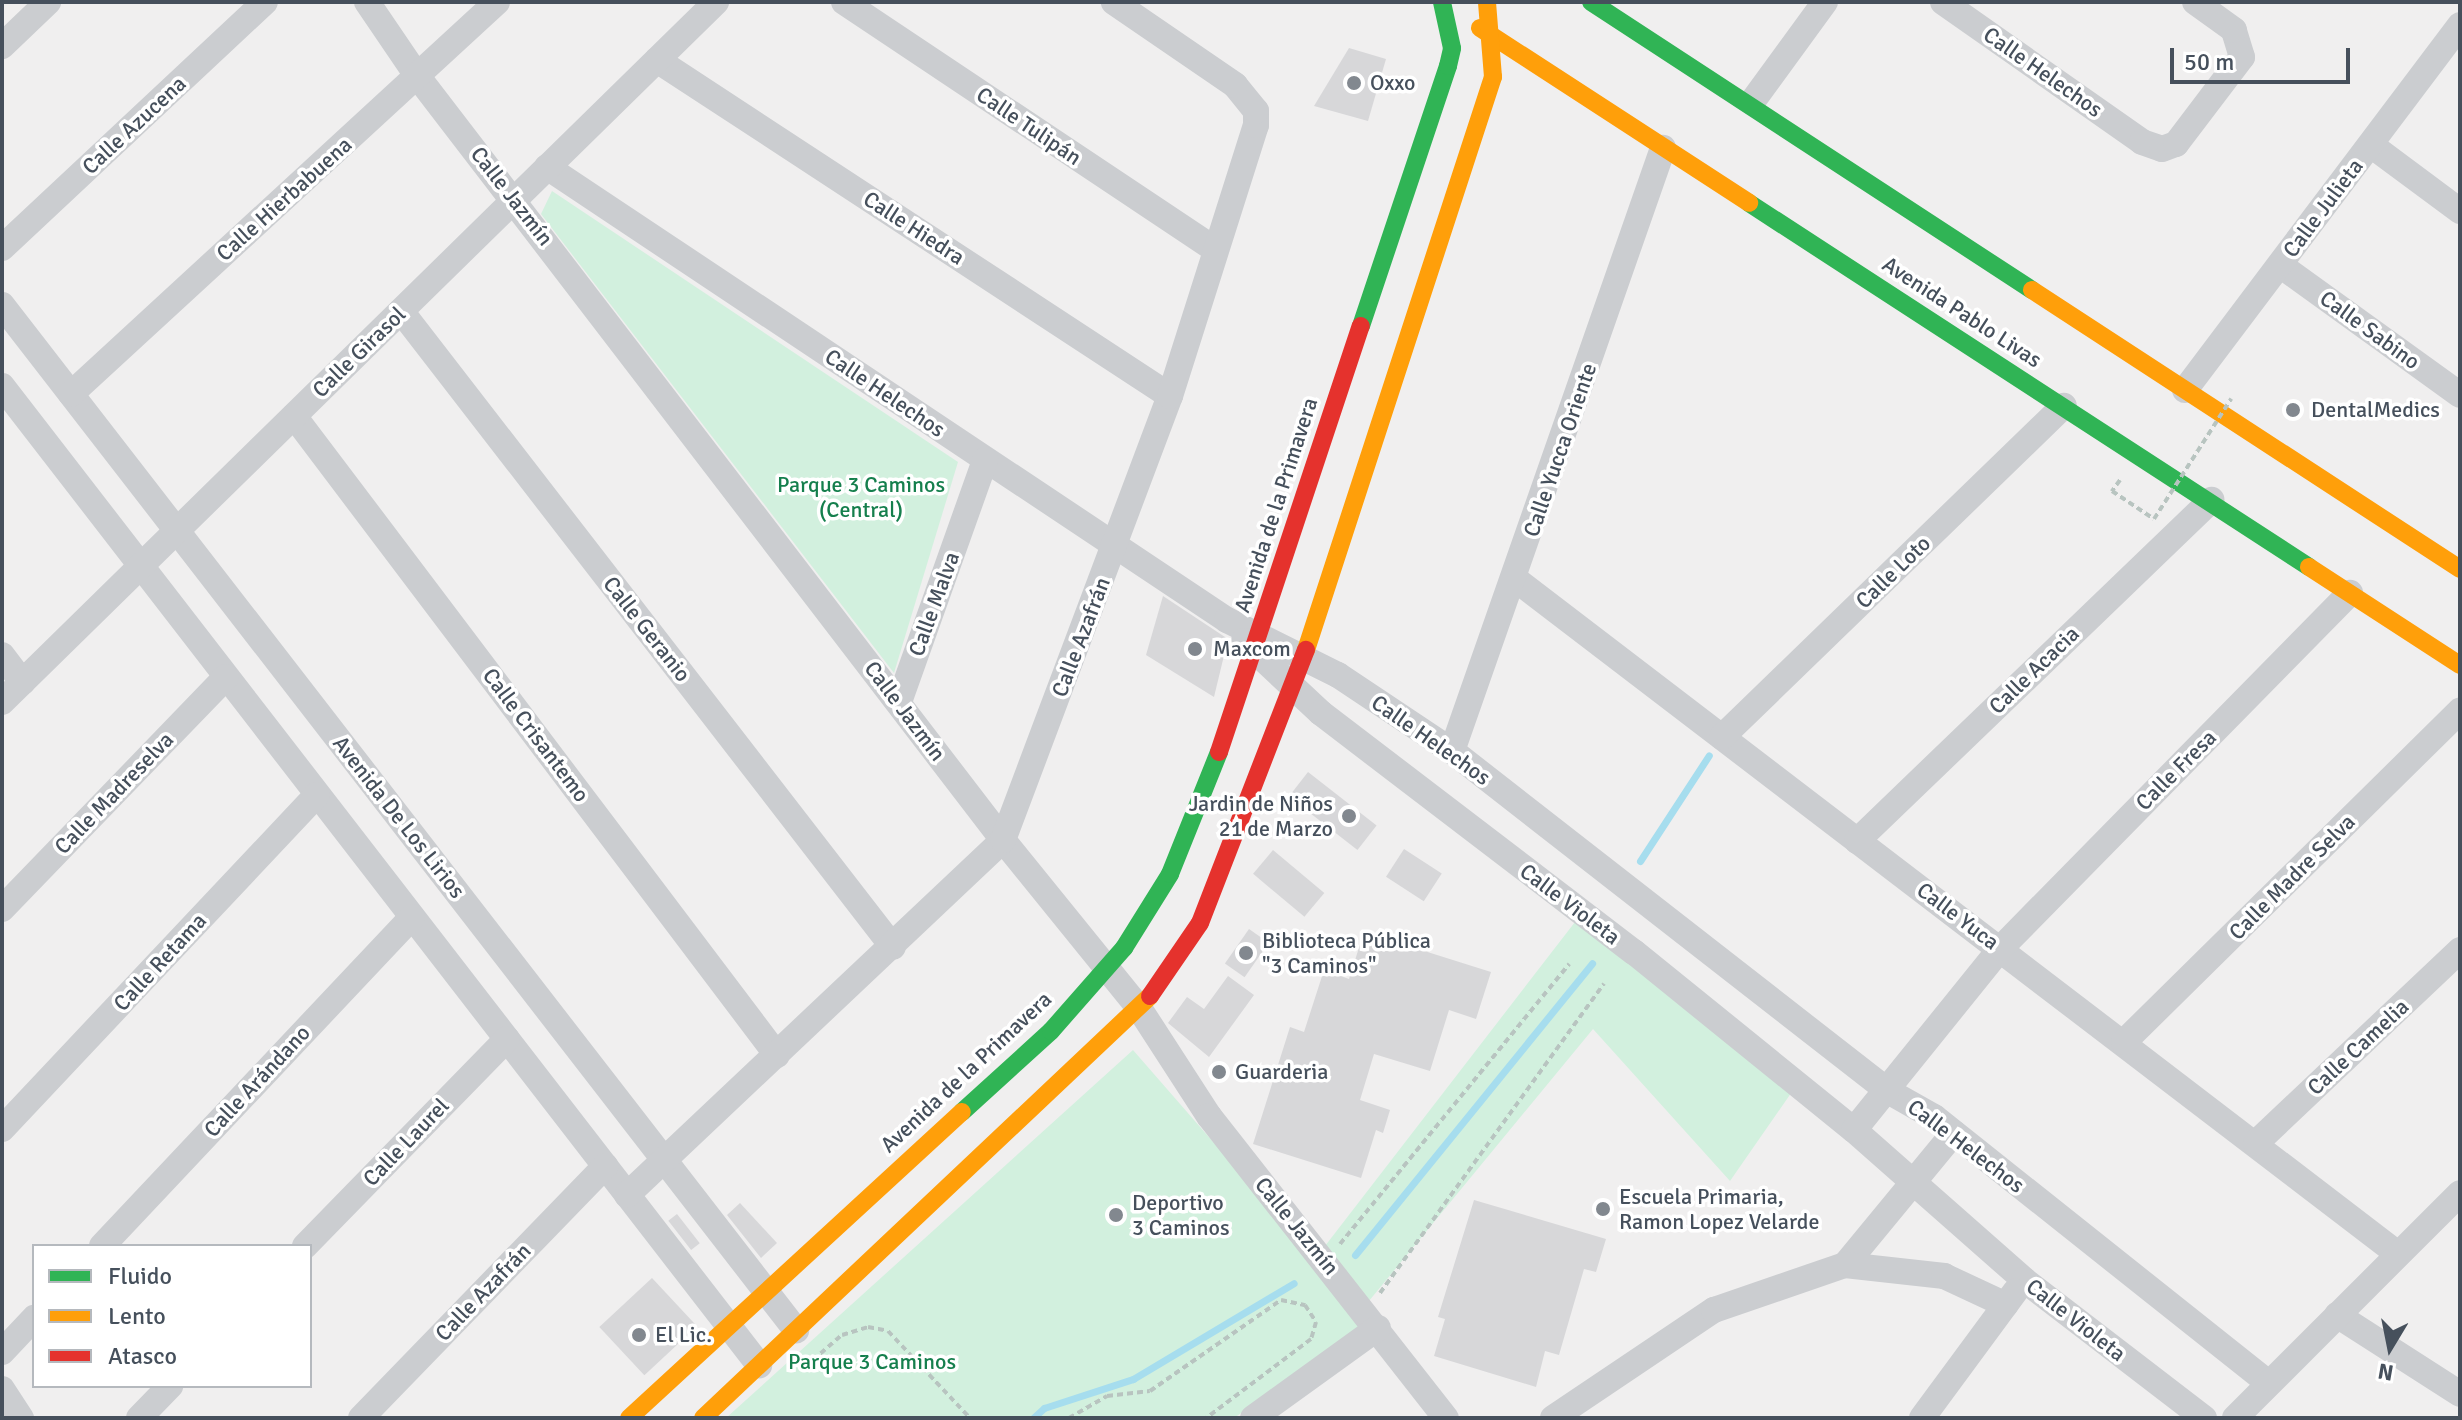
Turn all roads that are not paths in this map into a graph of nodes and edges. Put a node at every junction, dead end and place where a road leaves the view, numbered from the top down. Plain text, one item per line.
1 (48, 2) edge
2 (265, 2) edge
3 (367, 2) edge
4 (497, 2) edge
5 (716, 2) edge
6 (844, 2) edge
7 (1114, 2) edge
8 (1487, 2) edge
9 (1591, 2) edge
10 (1825, 2) edge
11 (1943, 2) edge
12 (2195, 2) edge
13 (1441, 4) edge
14 (2460, 25) edge
15 (1494, 36) junction
16 (2, 46) edge
17 (657, 60) junction
18 (418, 77) junction
19 (1752, 102) junction
20 (2371, 145) junction
21 (1663, 148) junction
22 (547, 167) junction
23 (516, 199) junction
24 (2460, 211) edge
25 (2, 248) edge
26 (1214, 249) junction
27 (2280, 265) junction
28 (2, 305) edge
29 (401, 311) junction
30 (2, 386) edge
31 (2185, 390) junction
32 (71, 394) junction
33 (2460, 395) edge
34 (1170, 396) junction
35 (2064, 406) junction
36 (294, 416) junction
37 (985, 460) junction
38 (2211, 500) junction
39 (177, 530) junction
40 (1117, 543) junction
41 (141, 566) junction
42 (2460, 569) edge
43 (1515, 579) junction
44 (2350, 593) junction
45 (1256, 641) junction
46 (2, 655) edge
47 (1303, 656) junction
48 (2460, 665) edge
49 (226, 677) junction
50 (22, 682) junction
51 (1293, 689) junction
52 (2, 702) edge
53 (899, 702) junction
54 (2460, 711) edge
55 (1722, 737) junction
56 (1452, 751) junction
57 (317, 795) junction
58 (1003, 840) junction
59 (1857, 841) junction
60 (2, 909) edge
61 (412, 917) junction
62 (893, 947) junction
63 (2001, 948) junction
64 (2460, 950) edge
65 (1107, 970) junction
66 (1139, 1008) junction
67 (507, 1039) junction
68 (2124, 1042) junction
69 (777, 1055) junction
70 (1888, 1091) junction
71 (2, 1129) edge
72 (1854, 1130) junction
73 (1954, 1133) junction
74 (2256, 1143) junction
75 (666, 1163) junction
76 (605, 1166) junction
77 (1916, 1184) junction
78 (2460, 1193) edge
79 (627, 1195) junction
80 (104, 1244) edge
81 (307, 1244) edge
82 (2398, 1254) junction
83 (1845, 1265) junction
84 (2024, 1280) junction
85 (764, 1289) junction
86 (2006, 1305) junction
87 (2337, 1315) junction
88 (32, 1320) edge
89 (1372, 1320) junction
90 (728, 1325) junction
91 (796, 1330) junction
92 (2, 1352) edge
93 (759, 1365) junction
94 (2267, 1382) junction
95 (168, 1388) edge
96 (2, 1389) edge
97 (2460, 1394) edge
98 (21, 1418) edge
99 (139, 1418) edge
100 (361, 1418) edge
101 (629, 1418) edge
102 (703, 1418) edge
103 (1253, 1418) edge
104 (1446, 1418) edge
105 (1553, 1418) edge
106 (1922, 1418) edge
107 (2204, 1418) edge
108 (2235, 1418) edge

1 - 16 street
2 - 25 street, Calle Azucena
3 - 18 street, Calle Jazmín
4 - 18 street, Calle Hierbabuena
5 - 17 street, Calle Girasol
6 - 26 street, Calle Tulipán
7 - 26 street, Calle Azafrán
8 - 15 street
9 - 19 street
10 - 19 street
11 - 12 street, Calle Helechos
13 - 15 street, Avenida Pablo Livas
13 - 45 street, Avenida de la Primavera
14 - 20 street, Calle Julieta
15 - 21 street, Avenida Pablo Livas
15 - 47 street
17 - 22 street, Calle Girasol
17 - 34 street, Calle Hiedra
18 - 23 street, Calle Jazmín
18 - 32 street, Calle Hierbabuena
19 - 31 street
20 - 24 street
20 - 27 street, Calle Julieta
21 - 35 street, Avenida Pablo Livas
21 - 43 street, Calle Yucca Oriente
22 - 23 street, Calle Girasol
22 - 37 street, Calle Helechos
23 - 29 street, Calle Girasol
23 - 53 street, Calle Jazmín
26 - 34 street, Calle Azafrán
27 - 31 street, Calle Julieta
27 - 33 street, Calle Sabino
28 - 32 street, Avenida De Los Lirios
29 - 36 street, Calle Girasol
29 - 62 street, Calle Geranio
30 - 41 street
31 - 42 street
32 - 39 street, Avenida De Los Lirios
34 - 40 street, Calle Azafrán
35 - 38 street, Avenida Pablo Livas
35 - 55 street, Calle Loto
36 - 39 street, Calle Girasol
36 - 69 street, Calle Crisantemo
37 - 40 street, Calle Helechos
37 - 53 street, Calle Malva
38 - 44 street, Avenida Pablo Livas
38 - 59 street, Calle Acacia
39 - 41 street, Calle Girasol
39 - 75 street, Avenida De Los Lirios
40 - 45 street, Calle Helechos
40 - 58 street, Calle Azafrán
41 - 49 street
41 - 50 street, Calle Girasol
43 - 55 street, Calle Yuca
43 - 56 street, Calle Yucca Oriente
44 - 48 street, Avenida Pablo Livas
44 - 63 street, Calle Fresa
45 - 47 street, Calle Helechos
45 - 51 street, Calle Violeta
45 - 65 street, Avenida de la Primavera
46 - 50 street
47 - 51 street
47 - 56 street, Calle Helechos
49 - 57 street
49 - 60 street, Calle Madreselva
50 - 52 street, Calle Girasol
51 - 66 street
51 - 72 street, Calle Violeta
53 - 58 street, Calle Jazmín
54 - 68 street, Calle Madre Selva
55 - 59 street, Calle Yuca
56 - 70 street, Calle Helechos
57 - 61 street
57 - 71 street, Calle Retama
58 - 62 street, Calle Azafrán
58 - 65 street, Calle Jazmín
59 - 63 street, Calle Yuca
61 - 67 street
61 - 80 street, Calle Arándano
62 - 69 street, Calle Azafrán
63 - 68 street, Calle Yuca
63 - 70 street, Calle Fresa
64 - 74 street, Calle Camelia
65 - 66 street, Calle Jazmín
65 - 85 street, Avenida de la Primavera
66 - 89 street, Calle Jazmín
66 - 91 street
67 - 76 street
67 - 81 street, Calle Laurel
68 - 74 street, Calle Yuca
69 - 75 street, Calle Azafrán
70 - 72 street, Calle Fresa
70 - 73 street, Calle Helechos
72 - 77 street, Calle Violeta
73 - 77 street, Calle Violeta
73 - 94 street, Calle Helechos
74 - 82 street, Calle Yuca
75 - 79 street, Calle Azafrán
75 - 85 street, Avenida De Los Lirios
76 - 79 street
76 - 100 street, Calle Azafrán
77 - 83 street, Calle Violeta
77 - 84 street, Calle Violeta
78 - 82 street
79 - 90 street
82 - 87 street
83 - 86 street, Calle Violeta
83 - 105 street, Calle Violeta
84 - 86 street
84 - 107 street, Calle Violeta
85 - 90 street, Avenida de la Primavera
85 - 91 street, Avenida De Los Lirios
86 - 106 street
87 - 94 street
87 - 97 street
88 - 92 street
89 - 103 street
89 - 104 street, Calle Jazmín
90 - 93 street
90 - 101 street, Avenida de la Primavera
91 - 93 street
93 - 102 street
94 - 108 street
95 - 99 street
96 - 98 street

